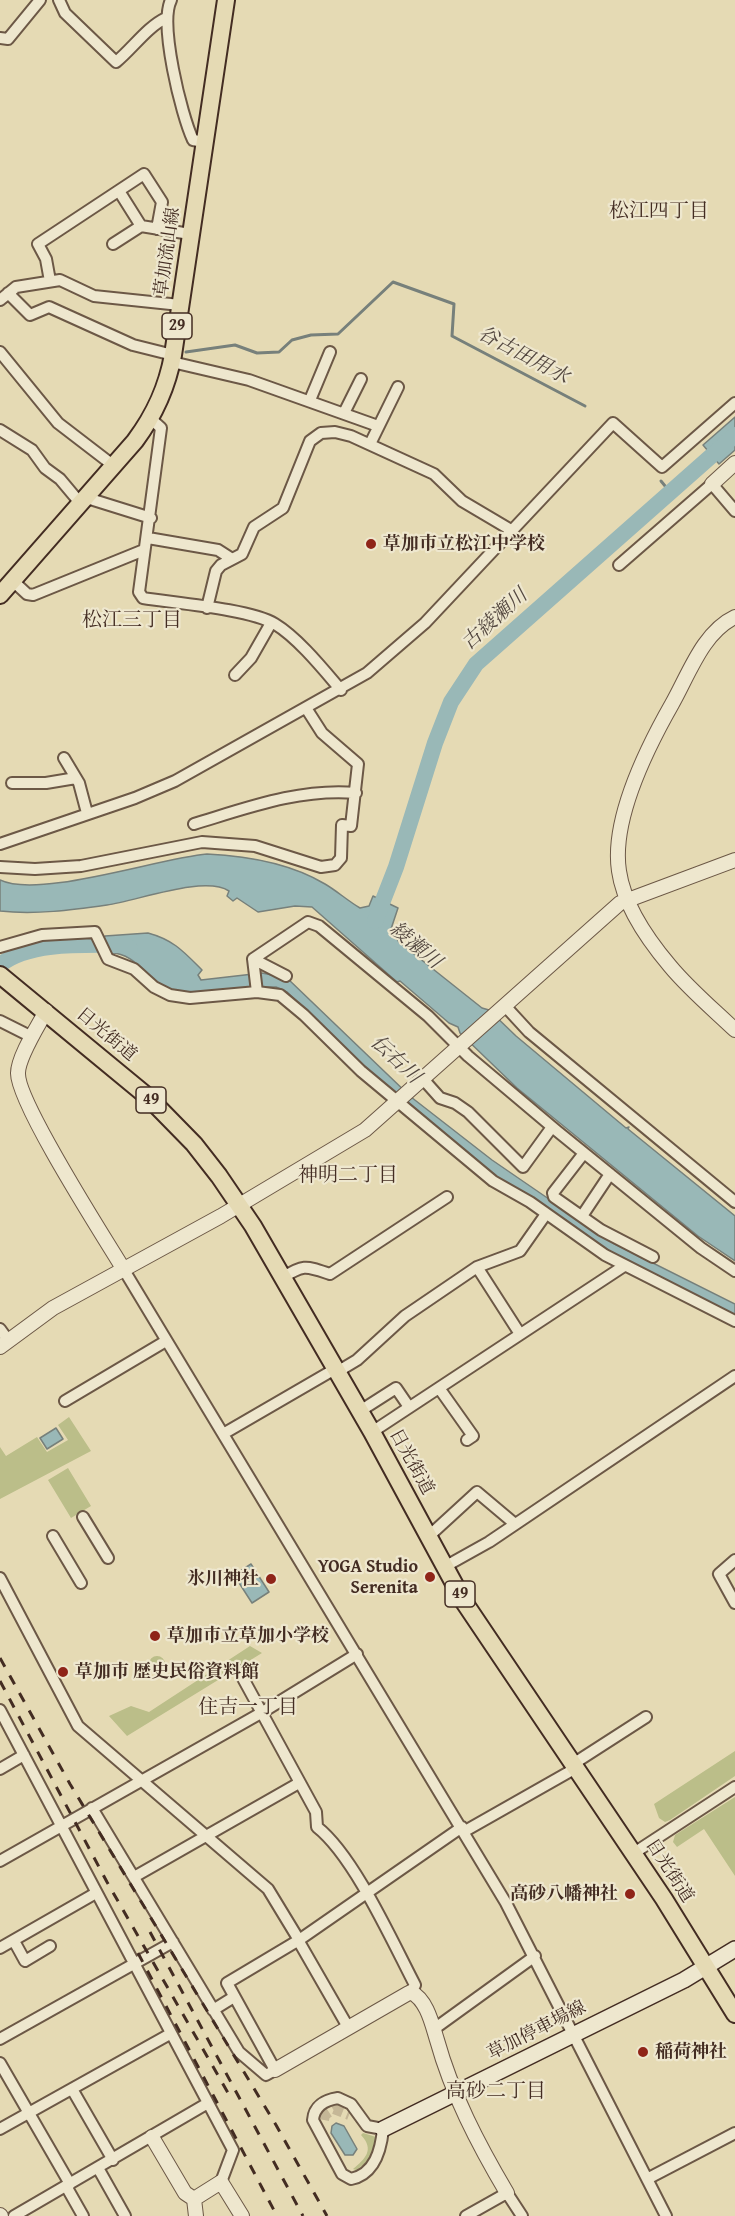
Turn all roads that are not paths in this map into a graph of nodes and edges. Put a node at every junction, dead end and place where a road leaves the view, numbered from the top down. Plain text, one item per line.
1 (40, 0) edge
2 (59, 0) edge
3 (226, 0) edge
4 (166, 7) edge
5 (0, 38) edge
6 (204, 141) junction
7 (119, 191) junction
8 (141, 226) junction
9 (157, 229) junction
10 (190, 234) junction
11 (113, 244) dead end
12 (50, 281) junction
13 (4, 296) edge
14 (180, 305) junction
15 (0, 352) edge
16 (330, 352) dead end
17 (172, 359) junction
18 (361, 379) dead end
19 (398, 387) dead end
20 (310, 400) junction
21 (735, 404) edge
22 (344, 412) junction
23 (151, 419) junction
24 (378, 426) junction
25 (0, 430) edge
26 (370, 444) junction
27 (735, 463) edge
28 (114, 466) junction
29 (712, 484) junction
30 (84, 501) junction
31 (735, 511) edge
32 (151, 518) junction
33 (511, 530) junction
34 (148, 538) junction
35 (144, 550) junction
36 (232, 559) junction
37 (619, 565) dead end
38 (13, 581) junction
39 (0, 596) edge
40 (207, 608) junction
41 (735, 617) edge
42 (271, 623) junction
43 (235, 675) dead end
44 (341, 690) junction
45 (306, 708) junction
46 (64, 758) dead end
47 (76, 778) junction
48 (12, 783) dead end
49 (356, 793) junction
50 (87, 813) junction
51 (194, 824) dead end
52 (0, 844) edge
53 (735, 860) edge
54 (0, 867) edge
55 (627, 900) junction
56 (0, 947) edge
57 (253, 959) junction
58 (2, 976) edge
59 (286, 976) dead end
60 (258, 992) junction
61 (503, 1010) junction
62 (46, 1011) junction
63 (0, 1021) edge
64 (735, 1030) edge
65 (32, 1037) junction
66 (463, 1045) junction
67 (423, 1079) junction
68 (397, 1102) junction
69 (552, 1127) junction
70 (584, 1153) junction
71 (610, 1174) junction
72 (447, 1197) dead end
73 (554, 1198) junction
74 (735, 1202) edge
75 (239, 1204) junction
76 (544, 1212) junction
77 (582, 1216) junction
78 (653, 1257) dead end
79 (624, 1266) junction
80 (477, 1267) junction
81 (124, 1270) junction
82 (735, 1271) edge
83 (282, 1278) junction
84 (735, 1321) edge
85 (520, 1334) junction
86 (3, 1339) edge
87 (166, 1341) junction
88 (336, 1370) junction
89 (735, 1376) edge
90 (439, 1388) junction
91 (65, 1401) dead end
92 (410, 1407) junction
93 (360, 1411) junction
94 (372, 1432) junction
95 (223, 1434) junction
96 (467, 1440) dead end
97 (83, 1518) dead end
98 (515, 1524) junction
99 (53, 1536) dead end
100 (429, 1536) junction
101 (108, 1558) dead end
102 (735, 1560) edge
103 (446, 1566) junction
104 (0, 1578) edge
105 (81, 1583) dead end
106 (735, 1603) edge
107 (357, 1653) junction
108 (239, 1671) dead end
109 (0, 1710) edge
110 (261, 1713) junction
111 (646, 1717) dead end
112 (24, 1755) junction
113 (574, 1766) junction
114 (0, 1769) edge
115 (142, 1780) junction
116 (299, 1783) junction
117 (735, 1787) edge
118 (92, 1808) junction
119 (62, 1826) junction
120 (463, 1829) junction
121 (206, 1836) junction
122 (634, 1853) junction
123 (0, 1861) edge
124 (134, 1877) junction
125 (96, 1893) junction
126 (366, 1894) junction
127 (299, 1940) junction
128 (14, 1941) junction
129 (173, 1942) junction
130 (50, 1946) dead end
131 (0, 1948) edge
132 (735, 1949) edge
133 (535, 1956) junction
134 (133, 1963) junction
135 (707, 1967) junction
136 (411, 1992) junction
137 (234, 1997) junction
138 (213, 2010) junction
139 (735, 2014) edge
140 (348, 2027) junction
141 (434, 2030) junction
142 (170, 2034) junction
143 (574, 2035) junction
144 (0, 2039) edge
145 (0, 2063) edge
146 (275, 2070) junction
147 (72, 2089) junction
148 (454, 2094) junction
149 (208, 2103) junction
150 (29, 2113) junction
151 (348, 2115) tunnel mouth
152 (367, 2126) junction
153 (0, 2129) edge
154 (383, 2129) junction
155 (735, 2133) edge
156 (152, 2137) junction
157 (113, 2160) junction
158 (98, 2168) junction
159 (647, 2179) junction
160 (221, 2182) junction
161 (68, 2185) junction
162 (507, 2193) junction
163 (194, 2199) junction
164 (14, 2216) edge
165 (83, 2216) edge
166 (125, 2216) edge
167 (196, 2216) edge
168 (242, 2216) edge
169 (466, 2216) edge
170 (522, 2216) edge
171 (666, 2216) edge

1 - 5 street
2 - 4 street
3 - 6 main road, 草加流山線 / 29
4 - 6 street
6 - 10 main road, 草加流山線 / 29
7 - 8 street
7 - 9 street
7 - 12 street
8 - 9 street
8 - 11 street
9 - 10 street
10 - 14 main road, 草加流山線 / 29
12 - 13 street
12 - 14 street
13 - 17 street
14 - 17 main road, 草加流山線 / 29
15 - 28 street
16 - 20 street
17 - 20 street
17 - 23 main road, 草加流山線 / 29
18 - 22 street
19 - 24 street
20 - 22 street
21 - 33 street
22 - 24 street
23 - 28 main road, 草加流山線 / 29
23 - 32 street
24 - 26 street
25 - 30 street
26 - 33 street
26 - 36 street
27 - 29 street
28 - 30 main road, 草加流山線 / 29
29 - 31 street
29 - 37 street
30 - 32 street
30 - 38 main road, 草加流山線 / 29
32 - 34 street
33 - 44 street
34 - 35 street
34 - 36 street
35 - 38 street
35 - 40 street
36 - 40 street
38 - 39 main road, 草加流山線 / 29
40 - 42 street
41 - 55 street
42 - 43 street
42 - 44 street
44 - 45 street
45 - 49 street
45 - 50 street
46 - 47 street
47 - 48 street
47 - 50 street
49 - 51 street
49 - 54 street
50 - 52 street
53 - 55 street
55 - 61 street
55 - 64 street
56 - 60 street
57 - 59 street
57 - 60 street
57 - 66 street
58 - 62 main road, 日光街道 / 49
60 - 68 street
61 - 66 street
61 - 74 street
62 - 65 street
62 - 75 main road, 日光街道 / 49
63 - 65 street
65 - 81 street
66 - 67 street
66 - 69 street
67 - 68 street
67 - 69 street
68 - 75 street
68 - 76 street
69 - 70 street
70 - 71 street
70 - 73 street
71 - 77 street
71 - 82 street
72 - 83 street
73 - 76 street
73 - 77 street
75 - 81 street
75 - 83 main road, 日光街道 / 49
76 - 79 street
76 - 80 street
77 - 78 street
79 - 84 street
79 - 85 street
80 - 85 street
80 - 88 street
81 - 86 street
81 - 87 street
83 - 88 main road, 日光街道 / 49
85 - 90 street
87 - 91 street
87 - 95 street
88 - 93 main road, 日光街道 / 49
88 - 95 street
89 - 98 street
90 - 92 street
90 - 96 street
92 - 93 street
92 - 94 street
93 - 94 main road, 日光街道 / 49
94 - 100 main road, 日光街道 / 49
95 - 107 street
97 - 101 street
98 - 100 street
98 - 103 street
99 - 105 street
100 - 103 main road, 日光街道 / 49
102 - 106 street
103 - 113 main road, 日光街道 / 49
104 - 115 street
107 - 110 street
107 - 120 street
108 - 110 street
109 - 112 street
110 - 115 street
110 - 116 street
111 - 113 street
112 - 114 street
112 - 119 street
113 - 120 street
113 - 122 main road, 日光街道 / 49
115 - 118 street
115 - 121 street
116 - 121 street
116 - 126 street
117 - 122 street
118 - 119 street
118 - 124 street
119 - 123 street
119 - 125 street
120 - 126 street
120 - 133 street
121 - 124 street
121 - 127 street
122 - 135 main road, 日光街道 / 49
124 - 129 street
125 - 128 street
125 - 134 street
126 - 127 street
126 - 136 street
127 - 137 street
127 - 140 street
128 - 130 street
128 - 131 street
129 - 134 street
129 - 138 street
132 - 135 main road, 草加停車場線
133 - 141 street
133 - 143 street
134 - 142 street
134 - 144 street
135 - 139 main road, 日光街道 / 49
135 - 143 main road, 草加停車場線
136 - 140 street
136 - 141 street
137 - 138 street
137 - 146 street
138 - 146 street
140 - 146 street
141 - 148 street
142 - 147 street
142 - 149 street
143 - 148 main road, 草加停車場線
143 - 159 street
145 - 150 street
147 - 150 street
147 - 157 street
148 - 154 main road, 草加停車場線
148 - 162 street
149 - 156 street
149 - 160 street
150 - 153 street
150 - 161 street
151 - 152 street
152 - 154 street
152 - 154 street
155 - 159 street
156 - 157 street
156 - 163 street
157 - 158 street
158 - 161 street
158 - 166 street
159 - 171 street
160 - 163 street
160 - 168 street
161 - 164 street
161 - 165 street
162 - 169 street
162 - 170 street
163 - 167 street

